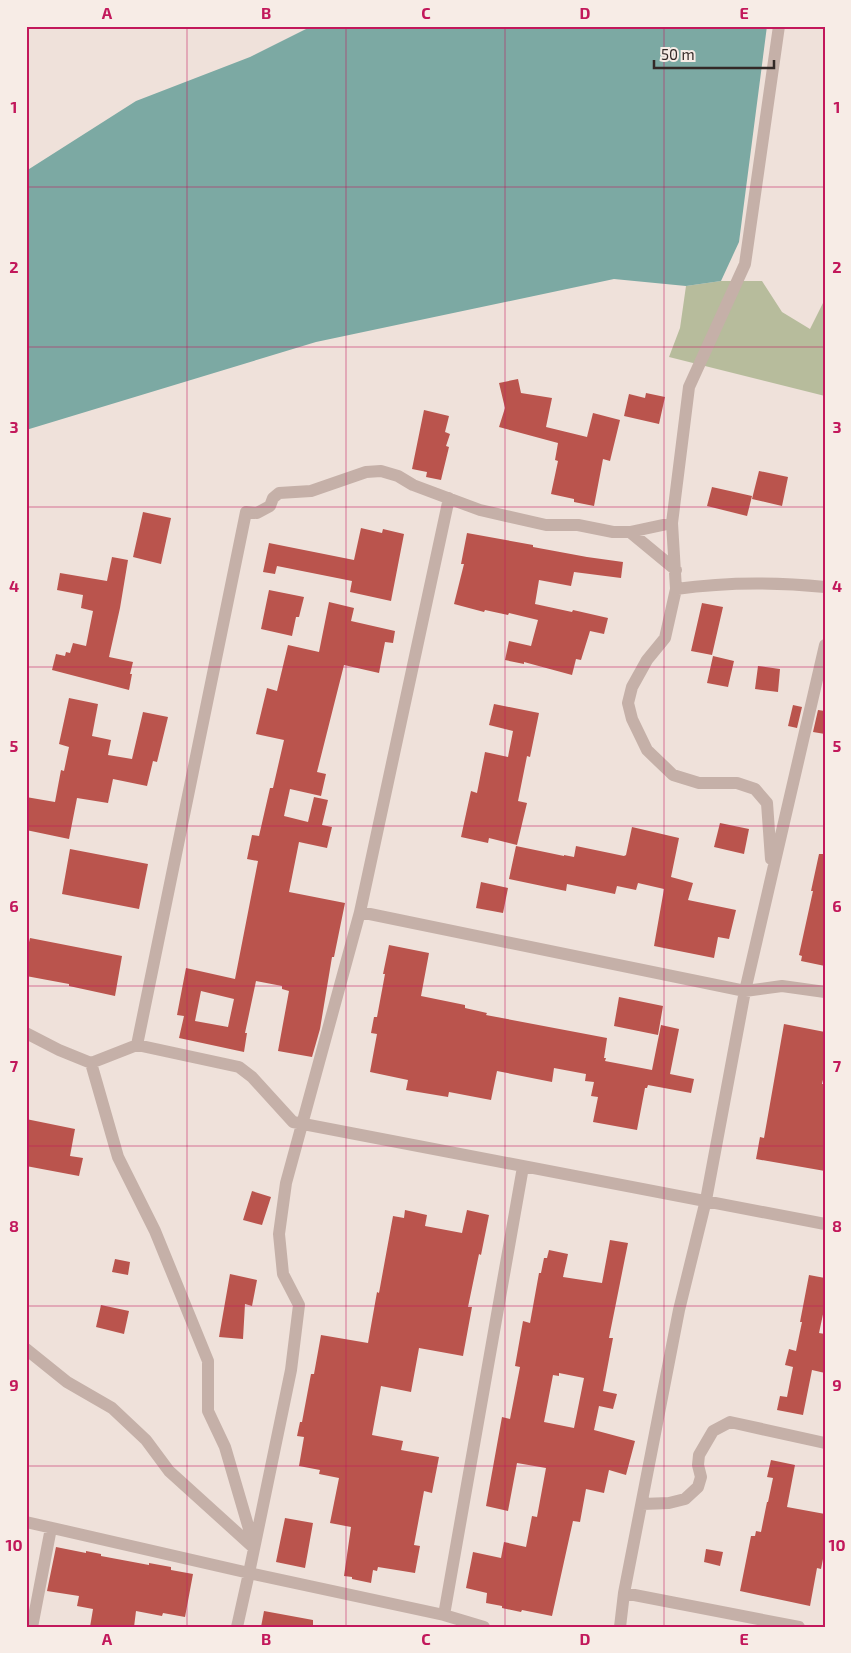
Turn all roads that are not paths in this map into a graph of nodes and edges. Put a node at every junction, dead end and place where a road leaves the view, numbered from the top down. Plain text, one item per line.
1 (779, 26) edge
2 (449, 498) junction
3 (672, 524) junction
4 (630, 532) junction
5 (676, 570) junction
6 (825, 587) edge
7 (676, 589) junction
8 (825, 645) edge
9 (772, 874) junction
10 (360, 912) junction
11 (745, 991) junction
12 (825, 992) edge
13 (26, 1033) edge
14 (137, 1044) junction
15 (91, 1063) junction
16 (304, 1124) junction
17 (523, 1167) junction
18 (706, 1200) junction
19 (825, 1224) edge
20 (26, 1349) edge
21 (825, 1443) edge
22 (642, 1504) junction
23 (26, 1522) edge
24 (50, 1528) junction
25 (254, 1548) junction
26 (249, 1573) junction
27 (624, 1593) junction
28 (444, 1615) junction
29 (32, 1627) edge
30 (237, 1627) edge
31 (484, 1627) edge
32 (620, 1627) edge
33 (799, 1627) edge

1 - 3 street
2 - 4 street
2 - 10 street
2 - 14 street
3 - 4 street
3 - 5 street
4 - 5 street
5 - 7 street
6 - 7 street
7 - 9 street
8 - 9 street
9 - 11 street
10 - 11 street
10 - 16 street
11 - 12 street
11 - 18 street
13 - 15 street
14 - 15 street
14 - 16 street
15 - 25 street
16 - 17 street
16 - 25 street
17 - 18 street
17 - 28 street
18 - 19 street
18 - 22 street
20 - 25 street
21 - 22 street
22 - 27 street
23 - 24 street
24 - 26 street
24 - 29 street
25 - 26 street
26 - 28 street
26 - 30 street
27 - 32 street
27 - 33 street
28 - 31 street

